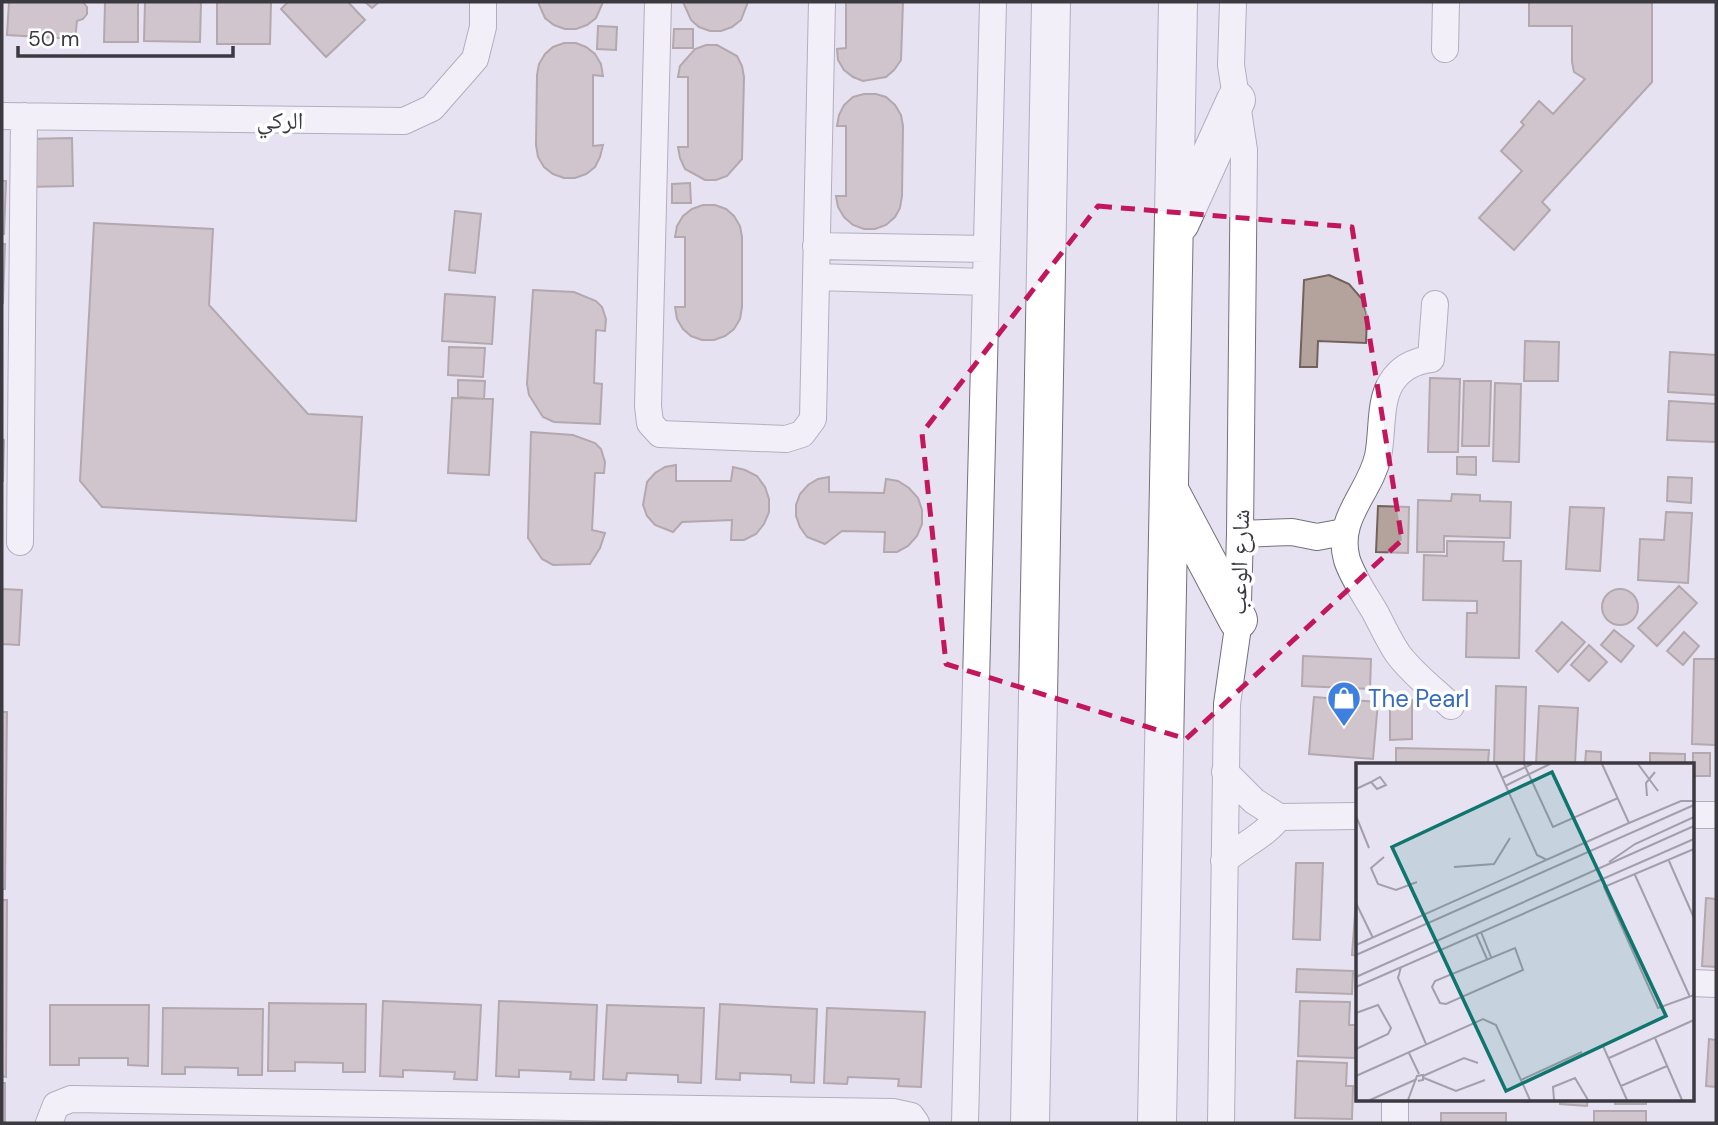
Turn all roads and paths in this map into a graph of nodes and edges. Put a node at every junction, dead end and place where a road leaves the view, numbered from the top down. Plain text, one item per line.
1 (484, 2) edge
2 (658, 2) edge
3 (822, 2) edge
4 (993, 2) edge
5 (1051, 2) edge
6 (1178, 2) edge
7 (1233, 2) edge
8 (1446, 2) edge
9 (1445, 49) dead end
10 (1236, 100) junction
11 (13, 116) edge
12 (1173, 238) junction
13 (816, 246) junction
14 (987, 250) junction
15 (816, 277) junction
16 (986, 282) junction
17 (1434, 304) dead end
18 (1168, 489) junction
19 (1344, 532) junction
20 (1240, 534) junction
21 (20, 542) dead end
22 (1238, 620) junction
23 (1451, 706) dead end
24 (1225, 772) junction
25 (1716, 815) edge
26 (1356, 816) edge
27 (1694, 816) edge
28 (1279, 817) junction
29 (1224, 861) junction
30 (1694, 983) edge
31 (1716, 984) edge
32 (1395, 1100) edge
33 (49, 1123) edge
34 (916, 1123) edge
35 (965, 1123) edge
36 (1030, 1123) edge
37 (1157, 1123) edge
38 (1221, 1123) edge
39 (1395, 1123) edge

1 - 11 street, الركي
2 - 15 street
3 - 13 street
4 - 14 street
5 - 36 main road
6 - 12 main road
7 - 10 street, شارع الوعب
8 - 9 street
10 - 12 main road
10 - 20 street, شارع الوعب
11 - 21 street
12 - 18 main road
13 - 14 street
13 - 15 street
14 - 16 street
15 - 16 street
16 - 35 street
17 - 19 street
18 - 22 main road
18 - 37 main road
19 - 20 street
19 - 23 street
20 - 22 street, شارع الوعب
22 - 24 street, شارع الوعب
24 - 28 street
24 - 29 street, شارع الوعب
25 - 27 street
26 - 28 street
28 - 29 street
29 - 38 street, شارع الوعب
30 - 31 street
32 - 39 street
33 - 34 street

